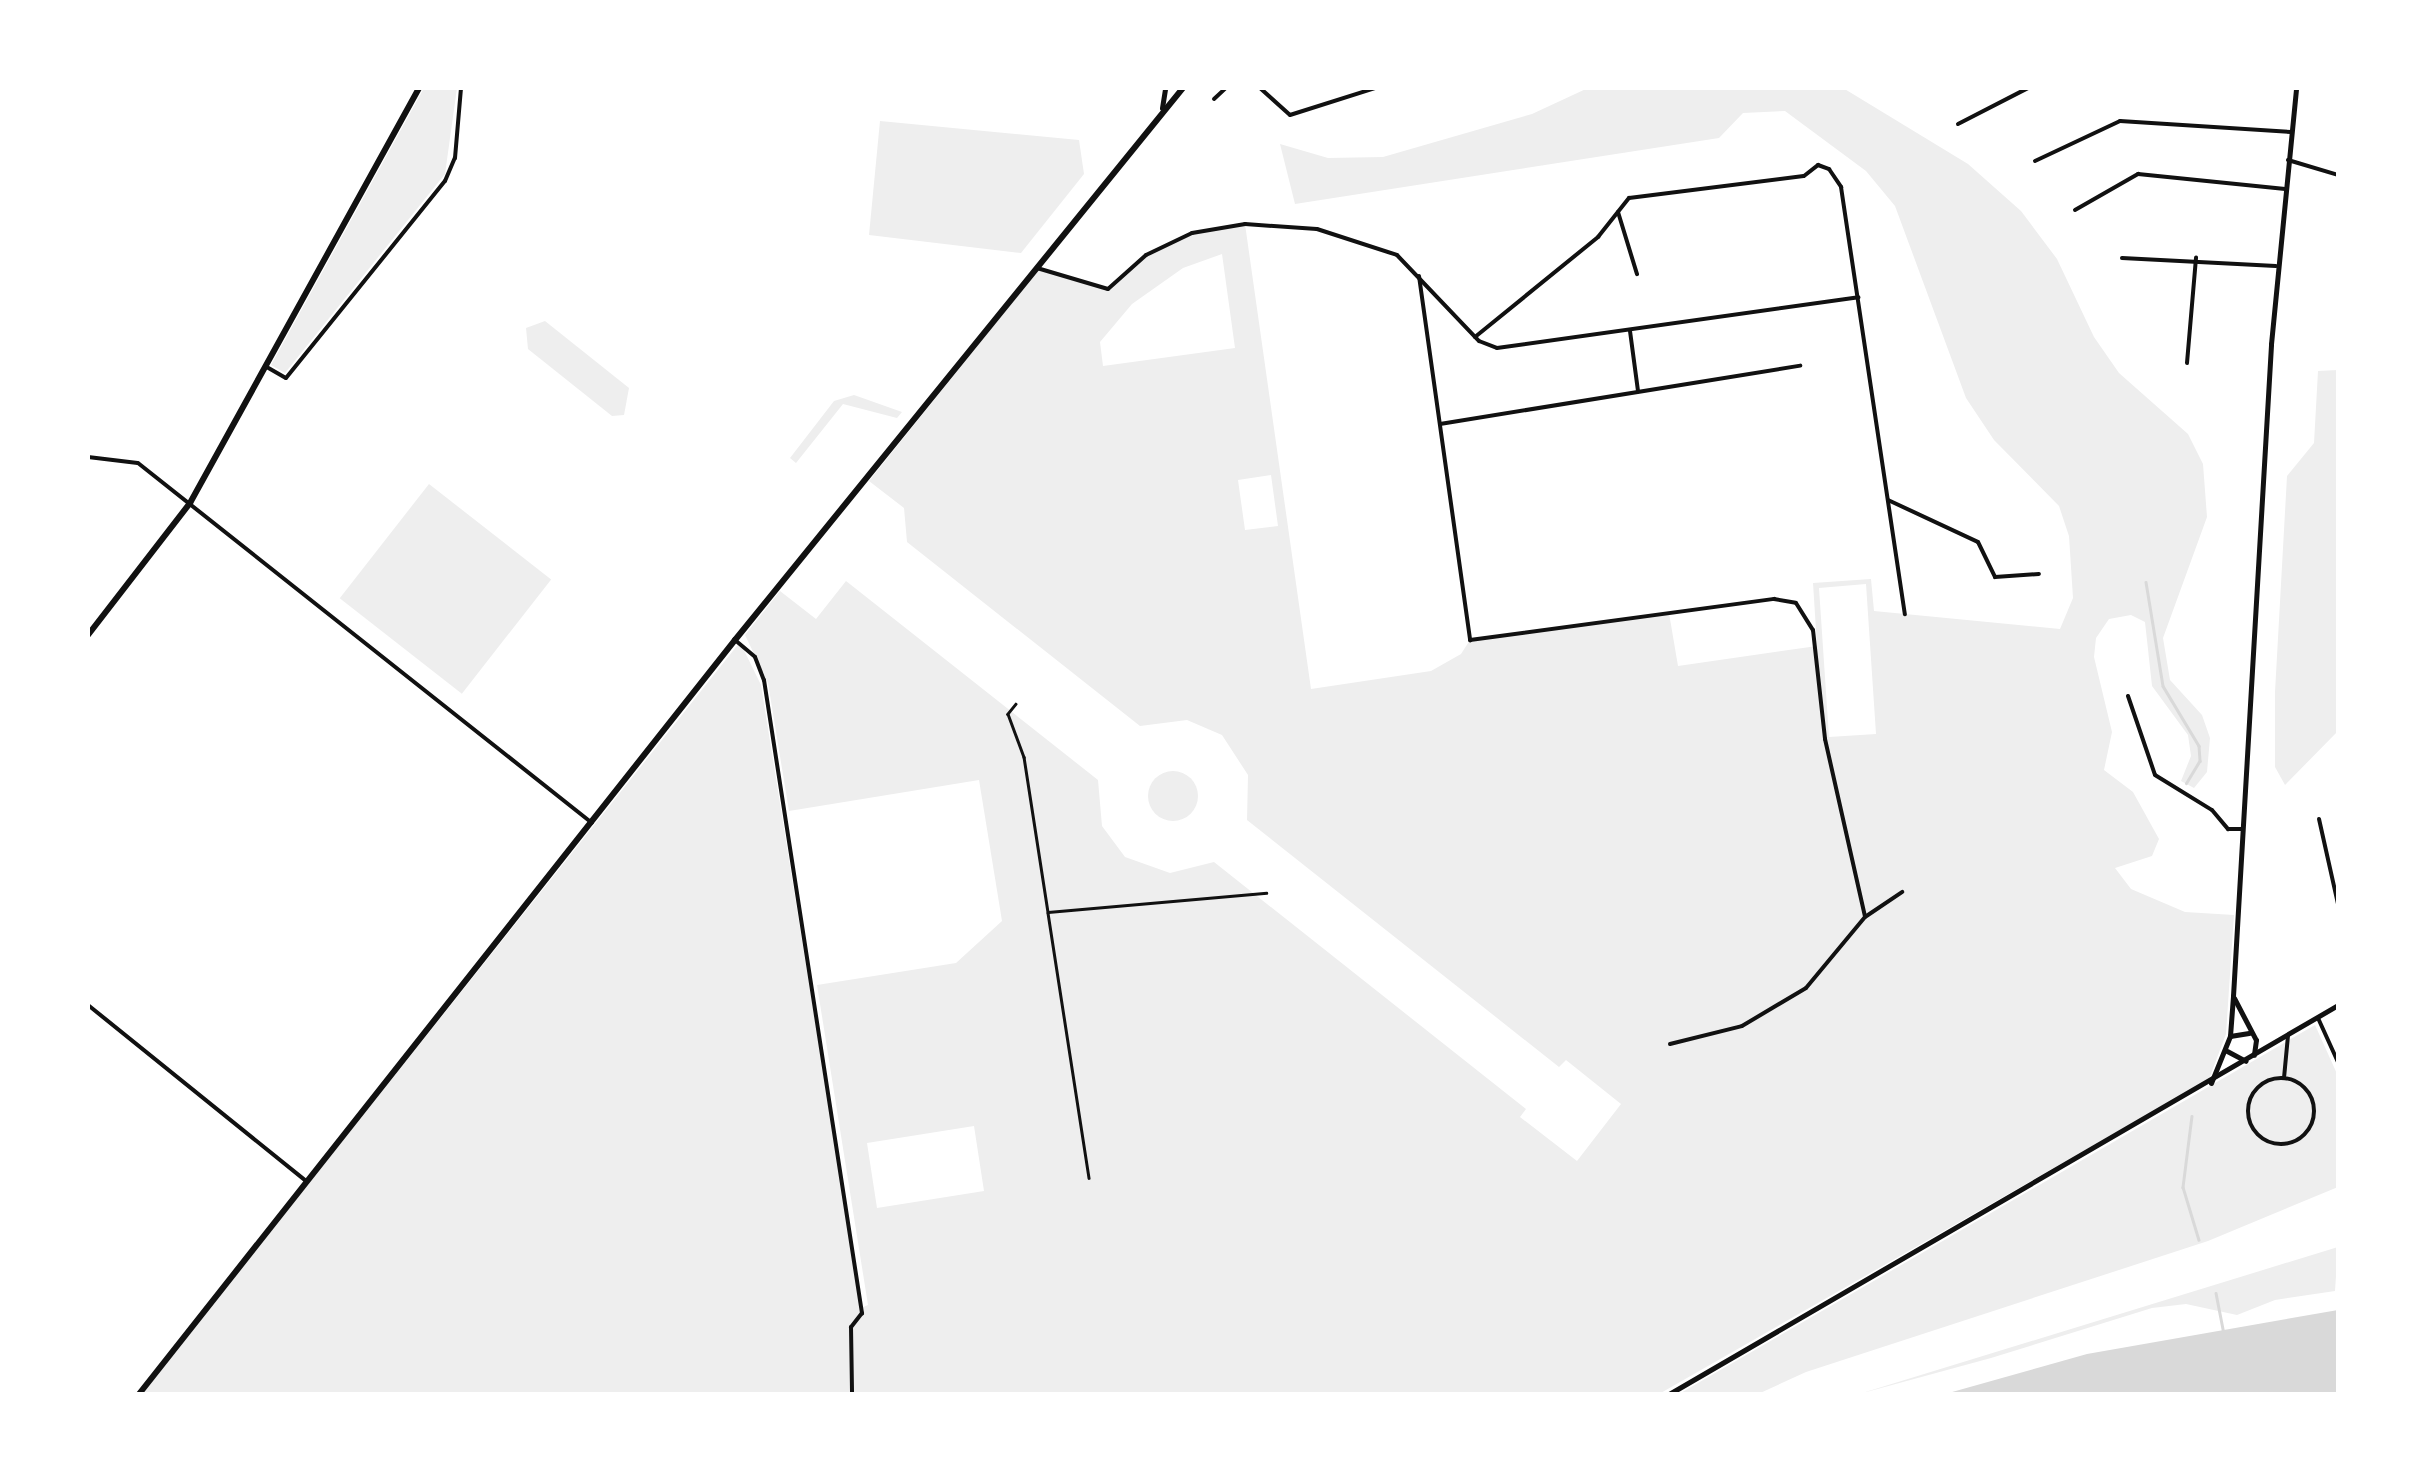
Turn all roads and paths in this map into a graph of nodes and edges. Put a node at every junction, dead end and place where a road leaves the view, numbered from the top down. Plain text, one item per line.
1 (419, 88) edge
2 (461, 88) edge
3 (1165, 88) edge
4 (1183, 88) edge
5 (1226, 88) edge
6 (1260, 88) edge
7 (1376, 88) edge
8 (2028, 88) edge
9 (2296, 88) edge
10 (1214, 99) dead end
11 (1162, 108) junction
12 (1958, 124) dead end
13 (2291, 132) junction
14 (2288, 160) junction
15 (2035, 161) dead end
16 (2338, 175) edge
17 (2284, 189) junction
18 (2075, 210) dead end
19 (1618, 212) junction
20 (2196, 257) junction
21 (2122, 258) dead end
22 (2276, 266) junction
23 (1035, 267) junction
24 (1637, 274) dead end
25 (1419, 276) junction
26 (1858, 297) junction
27 (1630, 330) junction
28 (1474, 337) junction
29 (2186, 363) dead end
30 (266, 366) junction
31 (1800, 366) dead end
32 (1638, 391) junction
33 (1440, 424) junction
34 (88, 458) edge
35 (1888, 500) junction
36 (190, 504) junction
37 (2039, 574) dead end
38 (1906, 614) dead end
39 (88, 634) edge
40 (735, 640) junction
41 (2128, 696) dead end
42 (1016, 704) dead end
43 (2318, 819) dead end
44 (592, 823) junction
45 (2243, 830) junction
46 (1902, 892) dead end
47 (1266, 893) dead end
48 (2338, 904) edge
49 (1048, 912) junction
50 (1866, 916) junction
51 (2234, 996) junction
52 (2338, 1005) edge
53 (88, 1006) edge
54 (2318, 1018) junction
55 (2250, 1032) junction
56 (2230, 1036) junction
57 (2288, 1036) junction
58 (2256, 1040) junction
59 (1670, 1044) dead end
60 (2272, 1046) junction
61 (2226, 1048) junction
62 (2250, 1059) junction
63 (2338, 1062) edge
64 (2284, 1078) junction
65 (2211, 1082) junction
66 (1090, 1178) dead end
67 (306, 1182) junction
68 (140, 1394) edge
69 (852, 1394) edge
70 (1669, 1394) edge

1 - 30 main road
2 - 30 street
3 - 11 street
4 - 11 main road
5 - 10 street
6 - 7 street
8 - 12 street
9 - 13 street
11 - 23 main road
13 - 14 street
13 - 15 street
14 - 16 street
14 - 17 street
17 - 18 street
17 - 22 street
19 - 24 street
19 - 26 street
19 - 28 street
20 - 21 street
20 - 22 street
20 - 29 street
22 - 45 street
23 - 25 street
23 - 40 main road
25 - 28 street
25 - 33 street
26 - 27 street
26 - 35 street
27 - 28 street
27 - 32 street
30 - 36 main road
31 - 32 street
32 - 33 street
33 - 50 street
34 - 36 street
35 - 37 street
35 - 38 street
36 - 39 main road
36 - 44 street
40 - 44 main road
40 - 69 street
41 - 45 street
42 - 49 path
43 - 48 street
44 - 67 main road
45 - 51 street
46 - 50 street
47 - 49 path
49 - 66 path
50 - 59 street
51 - 55 street
51 - 56 street
52 - 54 street
53 - 67 street
54 - 57 street
54 - 63 street
55 - 56 street
55 - 58 street
56 - 61 street
57 - 60 street
57 - 64 street
58 - 60 street
58 - 62 street
60 - 62 street
61 - 62 street
61 - 65 street
62 - 65 street
64 - 64 street
65 - 70 street
67 - 68 main road

